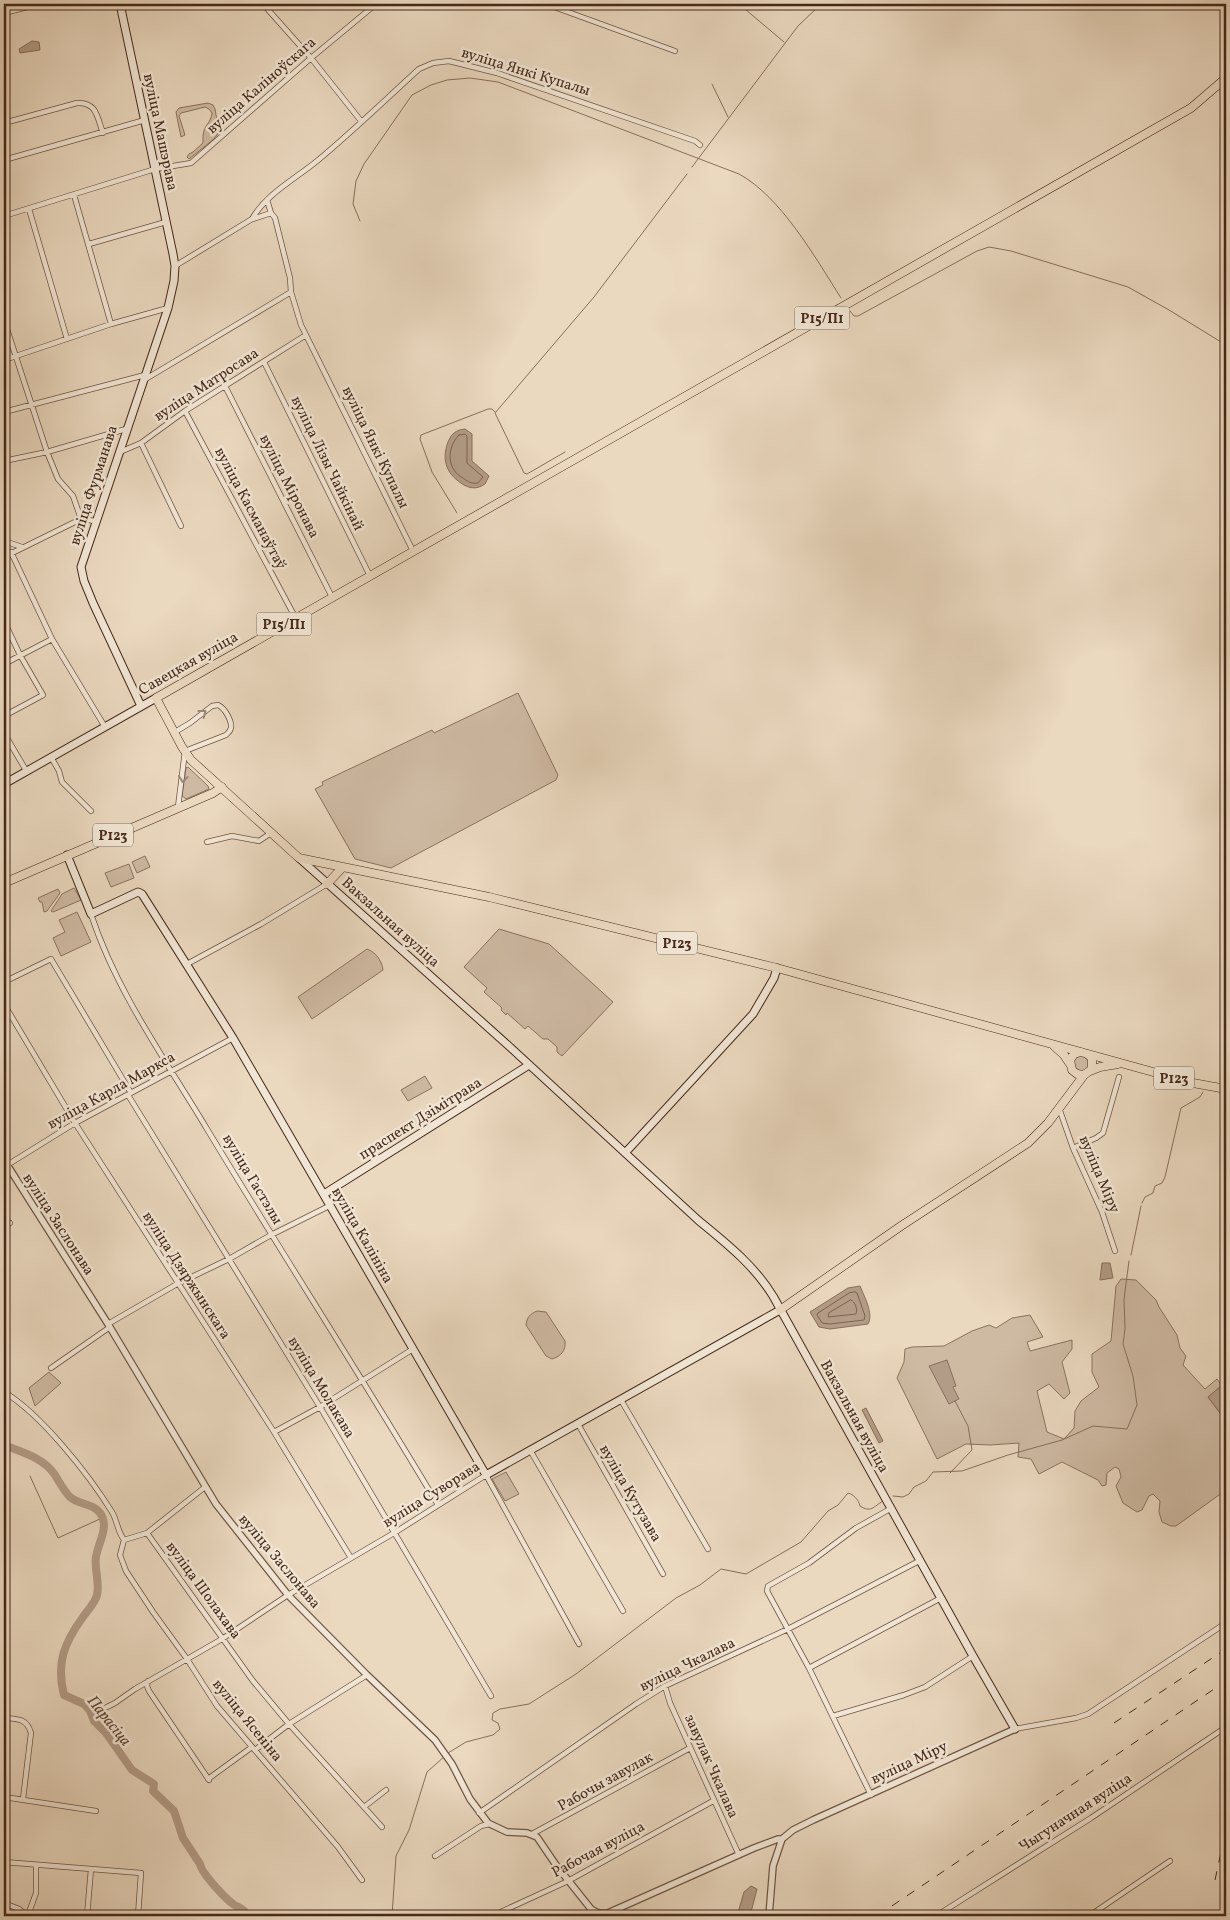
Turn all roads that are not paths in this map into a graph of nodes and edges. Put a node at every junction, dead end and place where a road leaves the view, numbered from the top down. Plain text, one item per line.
1 (39, 4) edge
2 (120, 4) edge
3 (262, 4) edge
4 (366, 4) edge
5 (376, 4) edge
6 (546, 4) edge
7 (370, 9) junction
8 (4, 13) edge
9 (675, 52) dead end
10 (311, 58) junction
11 (1226, 78) edge
12 (145, 120) junction
13 (361, 121) junction
14 (4, 123) edge
15 (102, 132) junction
16 (700, 145) dead end
17 (4, 160) edge
18 (156, 169) junction
19 (74, 195) junction
20 (267, 200) junction
21 (28, 209) junction
22 (271, 212) junction
23 (4, 216) edge
24 (252, 219) junction
25 (166, 222) junction
26 (89, 244) junction
27 (175, 266) junction
28 (291, 292) junction
29 (168, 308) junction
30 (4, 320) edge
31 (111, 324) junction
32 (306, 336) junction
33 (67, 339) junction
34 (14, 356) junction
35 (4, 360) edge
36 (264, 362) junction
37 (144, 378) junction
38 (225, 386) junction
39 (32, 405) junction
40 (185, 411) junction
41 (4, 412) edge
42 (126, 429) junction
43 (141, 443) junction
44 (47, 452) junction
45 (118, 453) junction
46 (4, 461) edge
47 (81, 519) junction
48 (95, 521) junction
49 (181, 526) dead end
50 (4, 541) edge
51 (22, 547) junction
52 (413, 551) junction
53 (11, 552) junction
54 (4, 557) edge
55 (370, 576) junction
56 (332, 597) junction
57 (295, 617) junction
58 (4, 621) edge
59 (52, 639) junction
60 (20, 655) junction
61 (4, 664) edge
62 (156, 698) junction
63 (141, 706) junction
64 (4, 716) edge
65 (105, 727) junction
66 (175, 732) junction
67 (4, 733) edge
68 (185, 751) junction
69 (51, 758) junction
70 (27, 772) junction
71 (4, 784) edge
72 (222, 787) junction
73 (178, 807) junction
74 (91, 811) dead end
75 (271, 833) junction
76 (207, 842) dead end
77 (68, 855) junction
78 (299, 858) junction
79 (342, 868) junction
80 (4, 883) edge
81 (327, 884) junction
82 (91, 914) junction
83 (187, 964) junction
84 (777, 968) junction
85 (4, 982) edge
86 (4, 1004) edge
87 (233, 1038) junction
88 (1051, 1044) junction
89 (1084, 1053) junction
90 (1122, 1063) junction
91 (530, 1065) junction
92 (1071, 1067) junction
93 (171, 1070) junction
94 (1087, 1073) junction
95 (1119, 1077) dead end
96 (1226, 1090) edge
97 (129, 1094) junction
98 (1066, 1099) junction
99 (1059, 1108) junction
100 (75, 1124) junction
101 (1074, 1148) junction
102 (625, 1152) junction
103 (5, 1164) edge
104 (324, 1194) junction
105 (331, 1205) junction
106 (10, 1223) dead end
107 (4, 1226) edge
108 (271, 1235) junction
109 (1115, 1251) dead end
110 (229, 1259) junction
111 (177, 1284) junction
112 (780, 1310) junction
113 (109, 1326) junction
114 (414, 1349) junction
115 (51, 1368) dead end
116 (363, 1380) junction
117 (4, 1392) edge
118 (620, 1400) junction
119 (320, 1407) junction
120 (578, 1424) junction
121 (274, 1432) junction
122 (530, 1450) junction
123 (486, 1475) junction
124 (206, 1488) junction
125 (438, 1505) junction
126 (890, 1509) junction
127 (147, 1533) junction
128 (394, 1533) junction
129 (124, 1540) junction
130 (708, 1549) dead end
131 (351, 1558) junction
132 (919, 1561) junction
133 (663, 1574) dead end
134 (288, 1595) junction
135 (941, 1598) junction
136 (623, 1610) dead end
137 (1226, 1623) edge
138 (788, 1629) junction
139 (222, 1638) junction
140 (578, 1644) dead end
141 (973, 1656) junction
142 (187, 1659) junction
143 (809, 1668) junction
144 (367, 1675) junction
145 (148, 1681) junction
146 (665, 1686) junction
147 (491, 1696) dead end
148 (4, 1698) edge
149 (101, 1710) dead end
150 (833, 1716) junction
151 (6, 1718) junction
152 (289, 1724) junction
153 (4, 1726) edge
154 (1226, 1727) edge
155 (1015, 1729) junction
156 (254, 1748) junction
157 (690, 1748) junction
158 (386, 1790) dead end
159 (870, 1795) junction
160 (4, 1797) edge
161 (23, 1799) junction
162 (713, 1801) junction
163 (364, 1807) junction
164 (96, 1811) dead end
165 (479, 1813) junction
166 (489, 1824) junction
167 (382, 1827) dead end
168 (532, 1834) junction
169 (782, 1839) junction
170 (739, 1855) junction
171 (435, 1856) dead end
172 (4, 1862) edge
173 (1170, 1862) dead end
174 (36, 1865) junction
175 (91, 1869) junction
176 (362, 1880) dead end
177 (568, 1881) junction
178 (4, 1903) edge
179 (596, 1914) edge
180 (28, 1916) edge
181 (87, 1916) edge
182 (138, 1916) edge
183 (492, 1916) edge
184 (769, 1916) edge
185 (936, 1916) edge
186 (1090, 1916) edge

1 - 8 street
2 - 12 main road, вуліца Машэрава
3 - 10 street
4 - 7 street
5 - 7 street, вуліца Каліноўскага
6 - 9 street
7 - 10 street, вуліца Каліноўскага
10 - 13 street
10 - 18 street, вуліца Каліноўскага
11 - 52 main road, Р15/П1
12 - 15 street
12 - 18 main road, вуліца Машэрава
13 - 16 street, вуліца Янкі Купалы
13 - 20 street, вуліца Янкі Купалы
14 - 15 street
15 - 17 street
18 - 19 street, вуліца Каліноўскага
18 - 25 main road, вуліца Машэрава
19 - 21 street, вуліца Каліноўскага
19 - 26 street
20 - 22 street, вуліца Янкі Купалы
20 - 24 street, вуліца Янкі Купалы
21 - 23 street, вуліца Каліноўскага
21 - 33 street
22 - 24 street, вуліца Янкі Купалы
22 - 28 street, вуліца Янкі Купалы
24 - 27 street, вуліца Янкі Купалы
25 - 26 street
25 - 27 main road, вуліца Машэрава
26 - 31 street
27 - 29 main road, вуліца Фурманава
28 - 32 street, вуліца Янкі Купалы
28 - 37 street
29 - 31 street
29 - 37 main road, вуліца Фурманава
30 - 34 street, вуліца Фурманава
31 - 33 street
32 - 36 street, вуліца Матросава
32 - 52 street, вуліца Янкі Купалы
33 - 34 street
34 - 35 street
34 - 39 street, вуліца Фурманава
36 - 38 street, вуліца Матросава
36 - 55 street, вуліца Лізы Чайкінай
37 - 39 street
37 - 42 main road, вуліца Фурманава
38 - 40 street, вуліца Матросава
38 - 56 street, вуліца Міронава
39 - 41 street
39 - 44 street, вуліца Фурманава
40 - 43 street, вуліца Матросава
40 - 57 street, вуліца Касманаўтаў
42 - 44 street
42 - 45 main road, вуліца Фурманава
43 - 45 street, вуліца Матросава
43 - 49 street
44 - 46 street
44 - 47 street, вуліца Фурманава
45 - 48 main road, вуліца Фурманава
47 - 48 street
47 - 51 street
48 - 63 main road, вуліца Фурманава
50 - 51 street
51 - 53 street
52 - 55 main road, Савецкая вуліца / Р15/П1
53 - 54 street
53 - 59 street
55 - 56 main road, Савецкая вуліца / Р15/П1
56 - 57 main road, Савецкая вуліца / Р15/П1
57 - 62 main road, Савецкая вуліца / Р15/П1
58 - 60 street
59 - 60 street
59 - 65 street
60 - 61 street
60 - 64 street
62 - 63 main road, Савецкая вуліца / Р15/П1
62 - 66 main road, Вакзальная вуліца
63 - 65 main road, Савецкая вуліца / Р15/П1
65 - 69 main road, Савецкая вуліца / Р15/П1
66 - 68 main road, Вакзальная вуліца
66 -> 68 street
67 - 70 street
68 - 72 main road, Вакзальная вуліца
68 -> 73 street
69 - 70 main road, Савецкая вуліца / Р15/П1
69 - 74 street
70 - 71 main road, Савецкая вуліца / Р15/П1
72 - 73 main road, Р123
72 - 75 main road, Вакзальная вуліца / Р123
73 - 77 main road, Р123
75 - 76 street
75 - 78 main road, Вакзальная вуліца / Р123
77 - 80 main road, Р123
77 - 82 main road, вуліца Гастэлы
78 - 79 main road, Р123
78 - 81 main road, Вакзальная вуліца
79 - 81 main road
79 - 84 main road, Р123
81 - 83 street
81 - 91 main road, Вакзальная вуліца
82 - 83 main road, вуліца Калініна
82 - 93 street, вуліца Гастэлы
83 - 87 main road, вуліца Калініна
84 - 88 main road, Р123
84 - 102 main road
85 - 97 street, вуліца Молакава
86 - 100 street, вуліца Дзяржынскага
87 - 93 street, вуліца Карла Маркса
87 - 104 main road, вуліца Калініна
88 - 89 main road, Р123
88 - 92 main road
89 - 90 main road, Р123
89 - 92 main road
89 - 94 main road
90 - 94 main road
90 - 96 main road, Р123
91 - 102 main road, Вакзальная вуліца
91 - 104 main road, праспект Дзімітрава
92 - 94 main road
92 - 98 main road
93 - 97 street, вуліца Карла Маркса
93 - 108 street, вуліца Гастэлы
94 - 98 main road
95 - 101 street
97 - 100 street, вуліца Карла Маркса
97 - 110 street, вуліца Молакава
98 - 99 main road
99 - 101 street, вуліца Міру
99 - 112 main road
100 - 103 street, вуліца Карла Маркса
100 - 111 street, вуліца Дзяржынскага
101 - 109 street, вуліца Міру
102 - 112 main road, Вакзальная вуліца
103 - 113 street, вуліца Заслонава
104 - 105 main road, вуліца Калініна
105 - 108 street
105 - 114 main road, вуліца Калініна
106 - 107 street
108 - 110 street
108 - 116 street, вуліца Гастэлы
110 - 111 street
110 - 119 street, вуліца Молакава
111 - 113 street
111 - 121 street, вуліца Дзяржынскага
112 - 118 main road, вуліца Суворава
112 - 126 main road, Вакзальная вуліца
113 - 115 street
113 - 124 street, вуліца Заслонава
114 - 116 street
114 - 123 main road, вуліца Калініна
116 - 119 street
116 - 125 street, вуліца Гастэлы
117 - 129 street
118 - 120 main road, вуліца Суворава
118 - 130 street
119 - 121 street
119 - 128 street, вуліца Молакава
120 - 122 main road, вуліца Суворава
120 - 133 street, вуліца Кутузава
121 - 131 street, вуліца Дзяржынскага
122 - 123 main road, вуліца Суворава
122 - 136 street
123 - 125 street, вуліца Суворава
123 - 140 street, вуліца Калініна
124 - 127 street
124 - 134 street, вуліца Заслонава
125 - 128 street, вуліца Суворава
126 - 132 main road, Вакзальная вуліца
126 - 138 street
127 - 129 street, вуліца Шолахава
127 - 139 street, вуліца Шолахава
128 - 131 street, вуліца Суворава
128 - 147 street, вуліца Молакава
129 - 142 street, вуліца Ясеніна
131 - 134 street, вуліца Суворава
132 - 135 main road, Вакзальная вуліца
132 - 138 street, вуліца Чкалава
134 - 139 street, вуліца Суворава
134 - 144 street, вуліца Заслонава
135 - 141 main road, Вакзальная вуліца
135 - 143 street
137 - 155 street, вуліца Міру
138 - 143 street
138 - 146 street, вуліца Чкалава
139 - 142 street, вуліца Суворава
139 - 152 street, вуліца Шолахава
141 - 150 street
141 - 155 main road, Вакзальная вуліца
142 - 145 street, вуліца Суворава
142 - 156 street, вуліца Ясеніна
143 - 150 street
144 - 152 street
144 - 165 street, вуліца Заслонава
145 - 149 street, вуліца Суворава
145 - 156 street
146 - 157 street, завулак Чкалава
146 - 165 street, вуліца Чкалава
148 - 151 street
150 - 159 street
151 - 153 street
151 - 161 street
152 - 156 street
152 - 163 street, вуліца Шолахава
154 - 185 street, Чыгуначная вуліца
155 - 159 street, вуліца Міру
156 - 176 street, вуліца Ясеніна
157 - 162 street, завулак Чкалава
157 - 168 street, Рабочы завулак
158 - 163 street
159 - 169 street, вуліца Міру
160 - 161 street
161 - 164 street
162 - 170 street, завулак Чкалава
162 - 177 street, Рабочая вуліца
163 - 167 street, вуліца Шолахава
165 - 166 street, вуліца Заслонава
166 - 168 street, вуліца Заслонава
166 - 171 street
168 - 177 street
169 - 170 street, вуліца Міру
169 - 184 street
170 - 179 street, вуліца Міру
172 - 174 street
173 - 186 street
174 - 175 street
174 - 180 street
175 - 181 street
175 - 182 street
177 - 179 street
177 - 183 street, Рабочая вуліца
178 - 180 street

